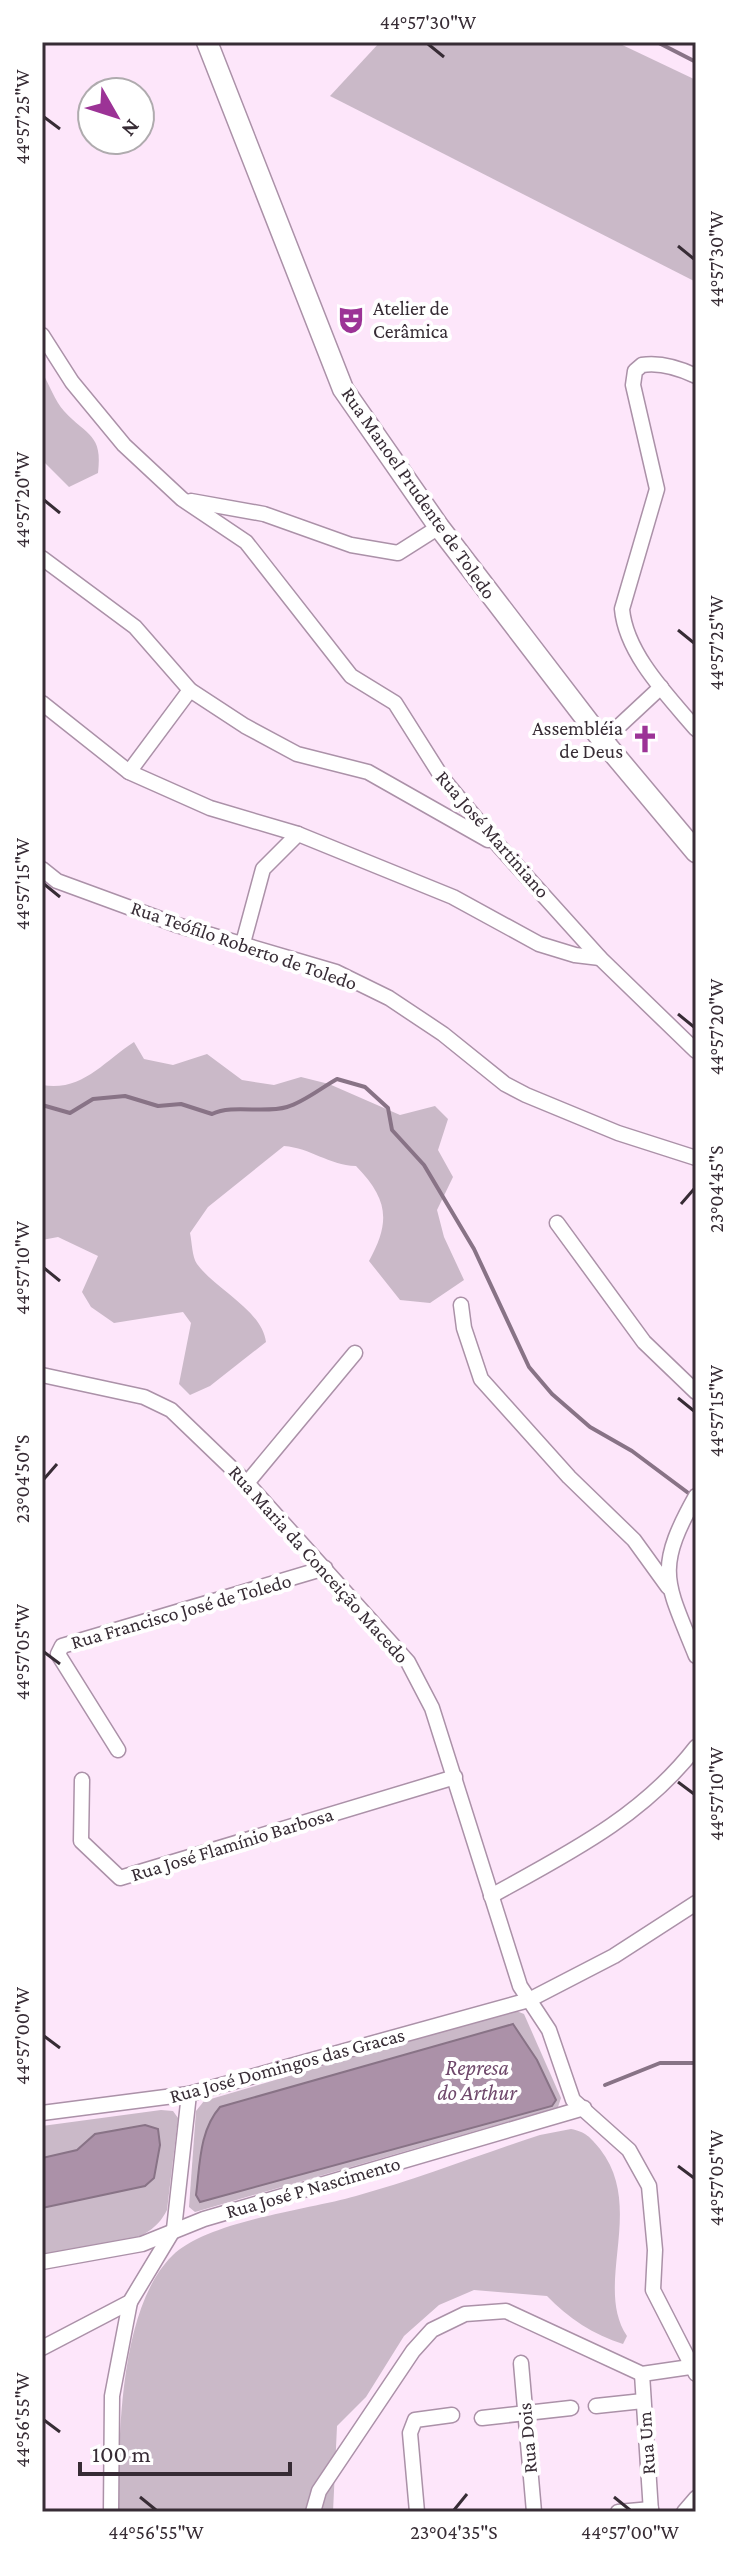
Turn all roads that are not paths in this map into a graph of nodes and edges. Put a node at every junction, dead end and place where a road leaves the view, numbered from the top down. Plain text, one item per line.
1 (207, 42) edge
2 (42, 335) edge
3 (696, 376) edge
4 (182, 499) junction
5 (439, 527) junction
6 (42, 558) edge
7 (661, 687) junction
8 (190, 690) junction
9 (42, 703) edge
10 (696, 729) edge
11 (603, 741) junction
12 (129, 772) junction
13 (298, 834) junction
14 (499, 846) junction
15 (696, 852) edge
16 (42, 869) edge
17 (243, 943) junction
18 (600, 958) junction
19 (696, 1051) edge
20 (696, 1158) edge
21 (557, 1223) dead end
22 (461, 1305) dead end
23 (355, 1353) dead end
24 (42, 1375) edge
25 (696, 1392) edge
26 (247, 1483) junction
27 (691, 1511) edge
28 (325, 1568) junction
29 (668, 1587) junction
30 (696, 1656) edge
31 (696, 1747) edge
32 (118, 1750) dead end
33 (455, 1777) junction
34 (82, 1780) dead end
35 (491, 1896) junction
36 (696, 1903) edge
37 (529, 2000) junction
38 (189, 2094) junction
39 (578, 2104) junction
40 (42, 2113) edge
41 (174, 2229) junction
42 (42, 2262) edge
43 (130, 2302) junction
44 (42, 2348) edge
45 (521, 2363) dead end
46 (693, 2370) edge
47 (642, 2374) junction
48 (643, 2401) junction
49 (596, 2406) dead end
50 (571, 2408) dead end
51 (525, 2413) junction
52 (452, 2415) dead end
53 (482, 2418) dead end
54 (696, 2498) edge
55 (651, 2511) edge
56 (111, 2512) edge
57 (313, 2512) edge
58 (417, 2512) edge
59 (534, 2512) edge
60 (618, 2512) edge
61 (684, 2512) edge

1 - 5 street, Rua Manoel Prudente de Toledo
2 - 4 street, Rua José Martiniano
3 - 7 street
4 - 5 street
4 - 14 street, Rua José Martiniano
5 - 11 street, Rua Manoel Prudente de Toledo
6 - 8 street
7 - 10 street
7 - 11 street
8 - 12 street
8 - 14 street
9 - 12 street
11 - 15 street, Rua Manoel Prudente de Toledo
12 - 13 street
13 - 17 street
13 - 18 street
14 - 18 street, Rua José Martiniano
16 - 17 street, Rua Teófilo Roberto de Toledo
17 - 20 street, Rua Teófilo Roberto de Toledo
18 - 19 street, Rua José Martiniano
21 - 25 street
22 - 29 street
23 - 26 street
24 - 26 street, Rua Maria da Conceição Macedo
26 - 28 street, Rua Maria da Conceição Macedo
27 - 29 street
28 - 32 street, Rua Francisco José de Toledo
28 - 33 street, Rua Maria da Conceição Macedo
29 - 30 street
31 - 35 street
33 - 34 street, Rua José Flamínio Barbosa
33 - 35 street, Rua Maria da Conceição Macedo
35 - 37 street, Rua Maria da Conceição Macedo
36 - 37 street, Rua José Domingos das Gracas
37 - 38 street, Rua José Domingos das Gracas
37 - 39 street, Rua Maria da Conceição Macedo
38 - 40 street, Rua José Domingos das Gracas
38 - 41 street
39 - 41 street, Rua José P Nascimento
39 - 46 street
41 - 42 street, Rua José P Nascimento
41 - 43 street
43 - 44 street
43 - 56 street
45 - 51 street, Rua Dois
46 - 47 street
47 - 48 street, Rua Um
47 - 57 street
48 - 49 street
48 - 55 street, Rua Um
50 - 51 street
51 - 53 street
51 - 59 street, Rua Dois
52 - 58 street
54 - 61 street
55 - 60 street

